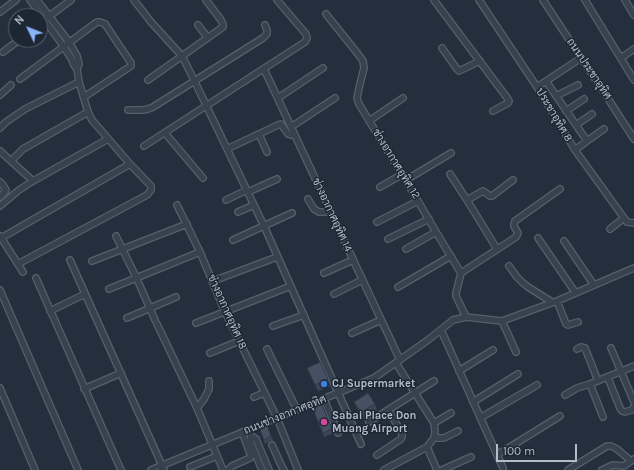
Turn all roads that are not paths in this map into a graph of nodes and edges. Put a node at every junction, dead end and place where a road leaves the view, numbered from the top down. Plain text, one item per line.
1 (16, 0) edge
2 (71, 0) edge
3 (134, 0) edge
4 (206, 0) edge
5 (434, 0) edge
6 (479, 0) edge
7 (542, 0) edge
8 (585, 0) edge
9 (625, 0) edge
10 (279, 1) edge
11 (0, 12) edge
12 (326, 14) dead end
13 (634, 15) edge
14 (48, 18) edge
15 (48, 23) edge
16 (48, 24) edge
17 (198, 25) dead end
18 (265, 25) dead end
19 (208, 38) junction
20 (69, 42) junction
21 (64, 47) junction
22 (8, 48) edge
23 (442, 48) dead end
24 (634, 49) edge
25 (3, 52) dead end
26 (182, 56) junction
27 (581, 58) junction
28 (621, 58) junction
29 (480, 61) junction
30 (323, 68) dead end
31 (77, 69) junction
32 (264, 70) junction
33 (20, 79) dead end
34 (148, 80) dead end
35 (194, 80) junction
36 (634, 80) edge
37 (546, 81) junction
38 (79, 82) junction
39 (11, 85) dead end
40 (578, 85) dead end
41 (537, 87) junction
42 (0, 95) edge
43 (556, 96) junction
44 (84, 98) junction
45 (278, 98) junction
46 (334, 98) dead end
47 (403, 98) dead end
48 (584, 99) dead end
49 (207, 106) junction
50 (128, 110) dead end
51 (493, 111) dead end
52 (566, 111) junction
53 (88, 112) junction
54 (592, 114) dead end
55 (369, 121) junction
56 (576, 125) junction
57 (291, 127) junction
58 (0, 128) edge
59 (604, 129) dead end
60 (165, 133) junction
61 (259, 134) junction
62 (294, 134) junction
63 (108, 139) junction
64 (634, 139) edge
65 (587, 141) junction
66 (144, 146) dead end
67 (227, 150) junction
68 (575, 150) junction
69 (0, 151) edge
70 (267, 152) dead end
71 (451, 152) dead end
72 (10, 161) junction
73 (130, 164) junction
74 (450, 174) dead end
75 (404, 177) junction
76 (203, 178) dead end
77 (277, 179) dead end
78 (513, 180) dead end
79 (32, 181) junction
80 (0, 182) edge
81 (380, 187) dead end
82 (560, 189) dead end
83 (248, 191) junction
84 (0, 197) edge
85 (308, 199) dead end
86 (226, 200) dead end
87 (466, 200) junction
88 (418, 201) junction
89 (177, 204) dead end
90 (254, 205) junction
91 (0, 206) edge
92 (330, 211) junction
93 (238, 212) dead end
94 (292, 213) dead end
95 (624, 218) junction
96 (429, 219) junction
97 (377, 222) dead end
98 (634, 223) edge
99 (187, 224) junction
100 (264, 226) junction
101 (610, 229) dead end
102 (436, 232) junction
103 (116, 236) dead end
104 (1, 237) edge
105 (538, 238) dead end
106 (388, 239) dead end
107 (233, 240) dead end
108 (564, 241) dead end
109 (122, 249) junction
110 (406, 249) dead end
111 (496, 249) junction
112 (200, 252) junction
113 (451, 256) junction
114 (277, 257) junction
115 (70, 260) dead end
116 (353, 260) junction
117 (92, 261) dead end
118 (18, 264) junction
119 (509, 266) dead end
120 (634, 268) edge
121 (23, 272) dead end
122 (324, 273) dead end
123 (461, 273) junction
124 (136, 277) junction
125 (36, 278) dead end
126 (362, 280) junction
127 (213, 281) junction
128 (594, 285) junction
129 (291, 286) junction
130 (398, 287) dead end
131 (109, 289) dead end
132 (0, 290) edge
133 (575, 292) junction
134 (85, 294) junction
135 (334, 294) dead end
136 (176, 297) dead end
137 (554, 301) junction
138 (149, 309) junction
139 (50, 311) junction
140 (226, 312) junction
141 (304, 315) junction
142 (466, 316) junction
143 (127, 318) dead end
144 (381, 320) junction
145 (502, 321) junction
146 (578, 322) dead end
147 (196, 323) dead end
148 (273, 326) dead end
149 (441, 330) junction
150 (352, 333) dead end
151 (239, 341) junction
152 (610, 348) dead end
153 (268, 349) dead end
154 (577, 349) dead end
155 (493, 350) dead end
156 (516, 352) dead end
157 (210, 353) dead end
158 (398, 361) junction
159 (634, 366) edge
160 (459, 371) junction
161 (621, 372) junction
162 (121, 373) junction
163 (518, 374) dead end
164 (608, 378) junction
165 (209, 381) dead end
166 (434, 381) dead end
167 (598, 381) junction
168 (590, 384) junction
169 (537, 385) dead end
170 (0, 388) edge
171 (84, 388) junction
172 (264, 393) junction
173 (339, 393) junction
174 (415, 393) junction
175 (565, 395) dead end
176 (254, 397) dead end
177 (324, 399) junction
178 (473, 402) junction
179 (634, 402) edge
180 (634, 407) edge
181 (197, 408) junction
182 (297, 410) junction
183 (388, 410) junction
184 (451, 413) dead end
185 (560, 416) dead end
186 (603, 417) dead end
187 (277, 418) junction
188 (480, 418) junction
189 (369, 422) dead end
190 (434, 423) junction
191 (249, 430) junction
192 (458, 431) dead end
193 (242, 432) junction
194 (338, 433) dead end
195 (251, 436) junction
196 (434, 438) junction
197 (212, 444) junction
198 (361, 444) dead end
199 (272, 445) dead end
200 (427, 447) junction
201 (497, 454) junction
202 (377, 455) dead end
203 (217, 456) junction
204 (471, 457) dead end
205 (632, 460) edge
206 (190, 467) dead end
207 (163, 468) edge
208 (503, 468) dead end
209 (624, 468) edge
210 (36, 470) edge
211 (78, 470) edge
212 (121, 470) edge
213 (151, 470) edge
214 (223, 470) edge
215 (228, 470) edge
216 (262, 470) edge
217 (269, 470) edge
218 (284, 470) edge
219 (298, 470) edge
220 (384, 470) edge
221 (437, 470) edge
222 (442, 470) edge
223 (568, 470) edge
224 (602, 470) edge

1 - 11 street
2 - 14 street
3 - 26 street
4 - 19 street
5 - 29 street
6 - 41 street, ประชาอุทิศ 8
7 - 27 street, ถนนประชาอุทิศ
8 - 28 street
9 - 13 street
10 - 32 street
12 - 55 street, ช่างอากาศอุทิศ 12
15 - 20 street
16 - 21 street
17 - 19 street
18 - 35 street
19 - 26 street
20 - 21 street
20 - 31 street
20 - 44 street
21 - 31 street
21 - 33 street
22 - 25 street
23 - 29 street
24 - 28 street
26 - 34 street
26 - 35 street
27 - 37 street
27 - 64 street, ถนนประชาอุทิศ
28 - 36 street
29 - 51 street
30 - 45 street
31 - 38 street
32 - 45 street, ช่างอากาศอุทิศ 14
32 - 49 street
35 - 49 street
35 - 50 street
37 - 41 street
37 - 43 street
38 - 44 street
38 - 58 street
39 - 42 street
40 - 43 street
41 - 68 street, ประชาอุทิศ 8
43 - 52 street
44 - 53 street
45 - 57 street, ช่างอากาศอุทิศ 14
46 - 57 street
47 - 55 street
48 - 52 street
49 - 60 street
49 - 67 street
52 - 56 street
53 - 63 street
53 - 72 street
54 - 56 street
55 - 75 street, ช่างอากาศอุทิศ 12
56 - 65 street
57 - 62 street, ช่างอากาศอุทิศ 14
59 - 65 street
60 - 66 street
60 - 76 street
61 - 62 street
61 - 67 street
61 - 70 street
62 - 92 street, ช่างอากาศอุทิศ 14
63 - 73 street
63 - 79 street
65 - 68 street
67 - 83 street
68 - 95 street, ประชาอุทิศ 8
69 - 72 street
71 - 75 street
72 - 79 street
73 - 104 street
73 - 118 street
74 - 87 street
75 - 81 street
75 - 88 street, ช่างอากาศอุทิศ 12
77 - 83 street
78 - 87 street
79 - 91 street
80 - 84 street
82 - 111 street
83 - 86 street
83 - 90 street
85 - 92 street
87 - 111 street
88 - 96 street, ช่างอากาศอุทิศ 12
88 - 97 street
89 - 99 street, ช่างอากาศอุทิศ 18
90 - 93 street
90 - 100 street
92 - 116 street, ช่างอากาศอุทิศ 14
94 - 100 street
95 - 98 street, ประชาอุทิศ 8
95 - 101 street
96 - 102 street, ช่างอากาศอุทิศ 12
96 - 106 street
99 - 109 street
99 - 112 street, ช่างอากาศอุทิศ 18
100 - 107 street
100 - 114 street
102 - 110 street
102 - 113 street, ช่างอากาศอุทิศ 12
103 - 109 street
104 - 118 street
105 - 133 street
108 - 128 street
109 - 117 street
109 - 124 street
111 - 123 street
112 - 124 street
112 - 127 street, ช่างอากาศอุทิศ 18
113 - 123 street, ช่างอากาศอุทิศ 12
113 - 130 street
114 - 127 street
114 - 129 street
115 - 134 street
116 - 122 street
116 - 126 street, ช่างอากาศอุทิศ 14
118 - 121 street
119 - 137 street
120 - 128 street
123 - 142 street
124 - 131 street
124 - 138 street
125 - 139 street
126 - 135 street
126 - 144 street, ช่างอากาศอุทิศ 14
127 - 140 street, ช่างอากาศอุทิศ 18
128 - 133 street
129 - 140 street
129 - 141 street
132 - 211 street
133 - 137 street
134 - 139 street
134 - 162 street
136 - 138 street
137 - 145 street
137 - 146 street
138 - 143 street
138 - 181 street
139 - 171 street
140 - 147 street
140 - 151 street, ช่างอากาศอุทิศ 18
141 - 148 street
141 - 173 street
142 - 145 street
142 - 149 street, ถนนช่างอากาศอุทิศ
144 - 150 street
144 - 158 street, ช่างอากาศอุทิศ 14
145 - 156 street
149 - 158 street, ถนนช่างอากาศอุทิศ
149 - 160 street
151 - 157 street
151 - 172 street, ช่างอากาศอุทิศ 18
152 - 161 street
153 - 182 street
154 - 167 street
155 - 160 street
158 - 173 street, ถนนช่างอากาศอุทิศ
158 - 174 street, ช่างอากาศอุทิศ 14
159 - 161 street
160 - 178 street
161 - 164 street
161 - 179 street
162 - 171 street
162 - 207 street
163 - 178 street
164 - 167 street
164 - 180 street
165 - 181 street
166 - 174 street
167 - 168 street
168 - 175 street
168 - 186 street
169 - 188 street
170 - 210 street
171 - 212 street
172 - 176 street
172 - 187 street, ช่างอากาศอุทิศ 18
173 - 177 street, ถนนช่างอากาศอุทิศ
173 - 198 street
174 - 183 street
174 - 190 street, ช่างอากาศอุทิศ 14
177 - 182 street, ถนนช่างอากาศอุทิศ
177 - 194 street
178 - 188 street
181 - 197 street
182 - 187 street, ถนนช่างอากาศอุทิศ
183 - 189 street
183 - 202 street
184 - 190 street
185 - 201 street
187 - 191 street, ถนนช่างอากาศอุทิศ
187 - 219 street, ช่างอากาศอุทิศ 18
188 - 201 street
190 - 196 street
191 - 193 street, ถนนช่างอากาศอุทิศ
191 - 195 street
192 - 196 street
193 - 197 street, ถนนช่างอากาศอุทิศ
193 - 215 street
195 - 216 street
195 - 217 street
196 - 200 street
197 - 203 street
197 - 207 street, ถนนช่างอากาศอุทิศ
199 - 218 street
200 - 220 street
200 - 221 street
201 - 208 street
203 - 206 street
203 - 214 street
204 - 222 street
205 - 209 street
205 - 223 street
207 - 213 street, ถนนช่างอากาศอุทิศ
209 - 224 street

